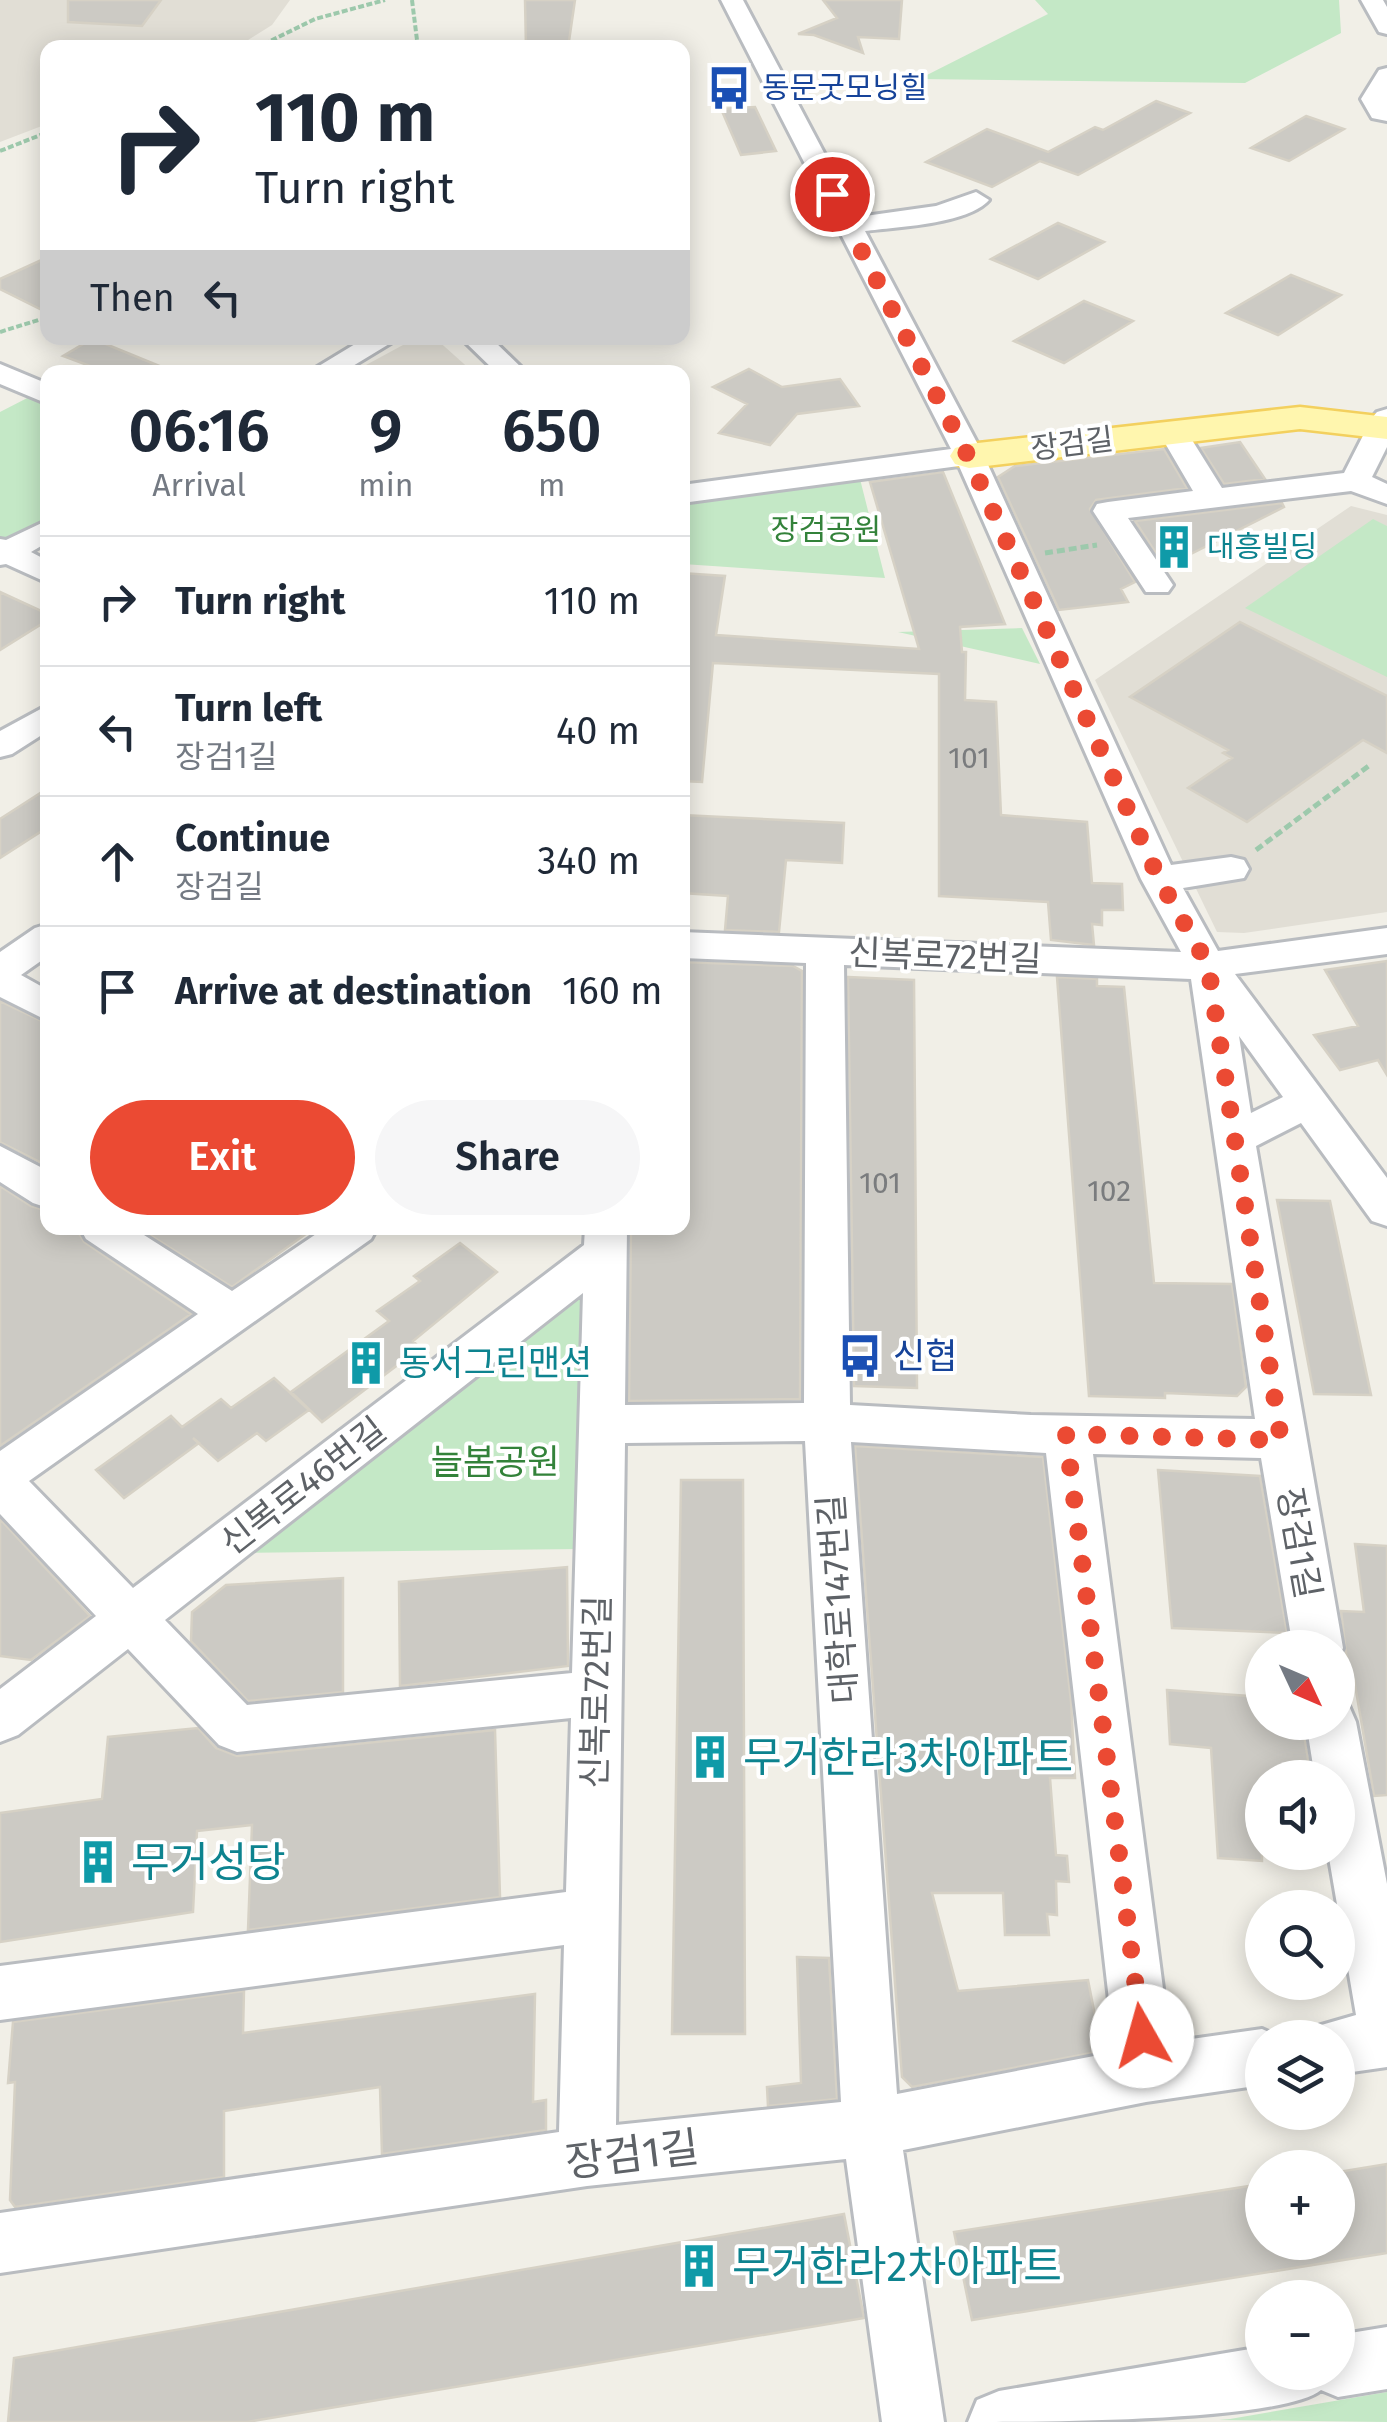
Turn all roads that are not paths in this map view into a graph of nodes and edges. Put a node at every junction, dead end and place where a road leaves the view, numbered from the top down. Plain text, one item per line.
1 (732, 0) edge
2 (1372, 0) edge
3 (1387, 27) edge
4 (1387, 75) edge
5 (1384, 113) edge
6 (976, 200) dead end
7 (848, 226) junction
8 (372, 345) edge
9 (483, 345) edge
10 (336, 365) edge
11 (504, 365) edge
12 (0, 373) edge
13 (40, 390) edge
14 (1385, 424) edge
15 (1177, 438) dead end
16 (968, 456) junction
17 (1355, 481) junction
18 (690, 493) edge
19 (1387, 495) edge
20 (1213, 499) junction
21 (40, 533) edge
22 (2, 552) edge
23 (40, 570) edge
24 (1157, 585) dead end
25 (40, 720) edge
26 (0, 746) edge
27 (1230, 869) road end
28 (1159, 879) junction
29 (1387, 940) edge
30 (40, 943) edge
31 (690, 945) edge
32 (825, 952) junction
33 (1208, 965) junction
34 (0, 971) edge
35 (0, 980) edge
36 (40, 1003) edge
37 (1308, 1102) junction
38 (1236, 1138) junction
39 (0, 1161) edge
40 (40, 1187) edge
41 (1387, 1210) edge
42 (112, 1235) edge
43 (346, 1235) edge
44 (606, 1240) edge
45 (232, 1314) junction
46 (826, 1422) junction
47 (602, 1424) junction
48 (1066, 1434) junction
49 (1281, 1440) junction
50 (0, 1480) edge
51 (130, 1618) junction
52 (1315, 1630) edge
53 (597, 1692) junction
54 (0, 1719) edge
55 (1335, 1740) edge
56 (591, 1914) junction
57 (1, 2002) edge
58 (1387, 2036) edge
59 (1355, 2043) edge
60 (1245, 2059) edge
61 (1146, 2074) junction
62 (871, 2128) junction
63 (587, 2158) junction
64 (0, 2243) edge
65 (1387, 2358) edge
66 (1355, 2363) edge
67 (1245, 2381) edge
68 (913, 2422) edge
69 (999, 2422) edge

1 - 7 street
2 - 3 street
4 - 5 street
6 - 7 street
7 - 16 street
8 - 10 street
9 - 11 street
12 - 13 street
14 - 16 main road, 장검길
14 - 17 street
15 - 20 street
16 - 18 street
16 - 28 street, 장검1길
17 - 19 street
17 - 20 street
20 - 24 street
21 - 22 street
22 - 23 street
25 - 26 street
27 - 28 street
28 - 33 street, 장검1길
29 - 33 street
30 - 34 street
31 - 32 street, 신복로72번길
32 - 33 street, 신복로72번길
32 - 46 street, 대학로147번길
33 - 37 street, 장검1길
33 - 38 street, 장검1길
35 - 36 street
37 - 38 street
37 - 41 street, 장검1길
38 - 49 street, 장검1길
39 - 40 street
42 - 45 street
43 - 45 street
44 - 47 street, 신복로72번길
44 - 51 street, 신복로46번길
45 - 50 street
46 - 47 street
46 - 48 street
46 - 62 street, 대학로147번길
47 - 53 street, 신복로72번길
48 - 49 street
48 - 61 street
49 - 52 street, 장검1길
50 - 51 street
51 - 53 street
51 - 54 street, 신복로46번길
53 - 56 street, 신복로72번길
55 - 58 street
56 - 57 street
56 - 63 street, 신복로72번길
58 - 59 street
60 - 61 street, 장검1길
61 - 62 street, 장검1길
62 - 63 street, 장검1길
62 - 68 street, 대학로147번길
63 - 64 street, 장검1길
65 - 66 street
67 - 69 street

